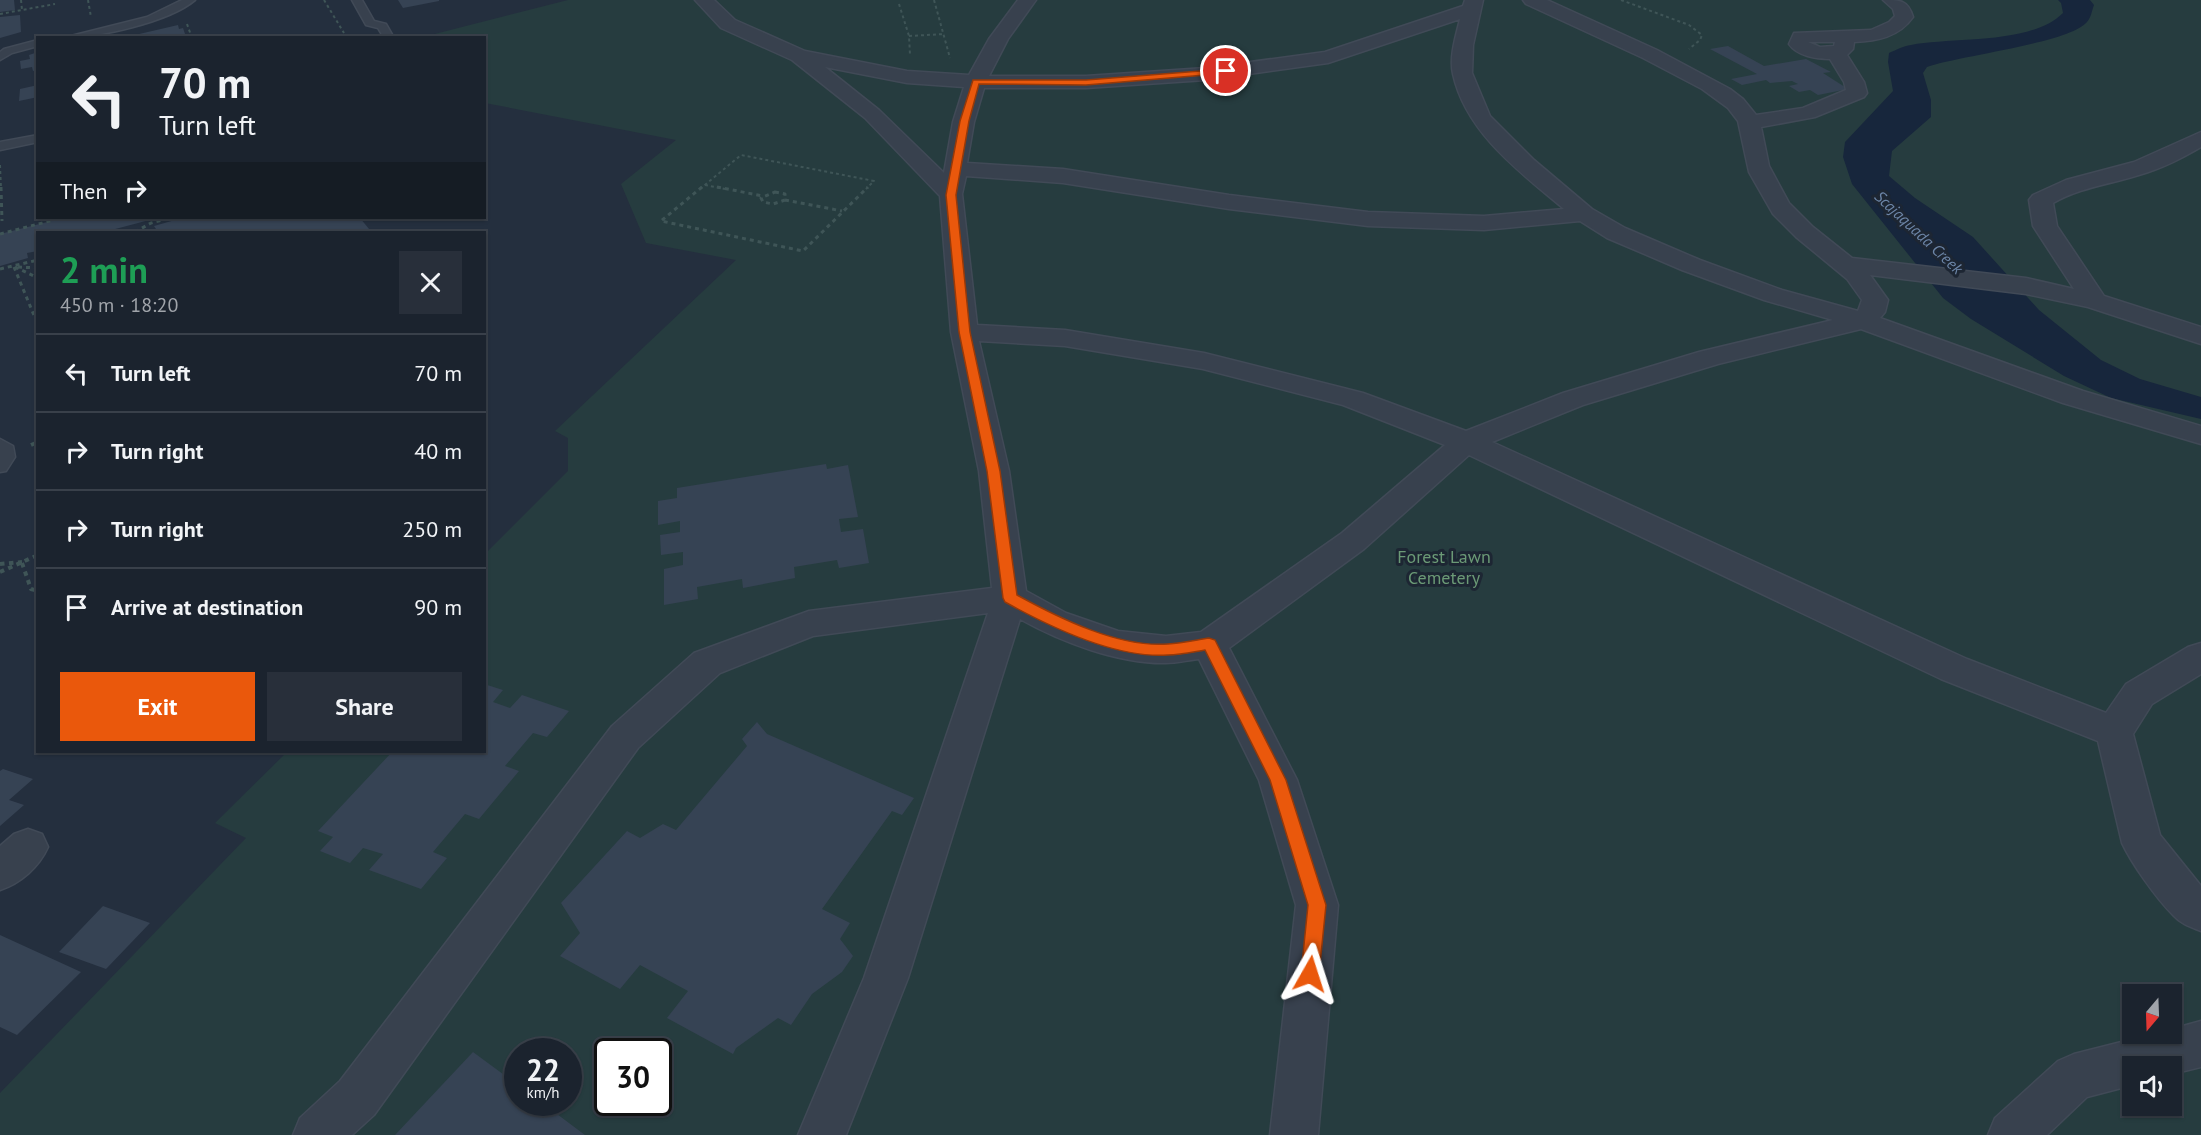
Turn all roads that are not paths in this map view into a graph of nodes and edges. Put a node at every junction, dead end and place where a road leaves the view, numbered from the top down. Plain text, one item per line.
1 (190, 0) edge
2 (357, 0) edge
3 (704, 0) edge
4 (1027, 0) edge
5 (1532, 0) edge
6 (1892, 0) edge
7 (1472, 5) edge
8 (77, 36) edge
9 (388, 36) edge
10 (36, 44) edge
11 (3, 52) edge
12 (799, 56) junction
13 (976, 82) junction
14 (1747, 123) junction
15 (36, 138) edge
16 (2201, 138) edge
17 (0, 146) edge
18 (953, 182) junction
19 (1584, 214) junction
20 (1844, 264) junction
21 (2095, 301) junction
22 (1863, 321) junction
23 (964, 332) junction
24 (2201, 336) edge
25 (2201, 435) edge
26 (1466, 442) junction
27 (0, 444) edge
28 (0, 467) edge
29 (1010, 598) junction
30 (1209, 644) junction
31 (2201, 657) edge
32 (2114, 732) junction
33 (2201, 912) edge
34 (2201, 1044) edge
35 (317, 1135) edge
36 (822, 1135) edge
37 (1294, 1135) edge
38 (2012, 1135) edge

1 - 8 lane
2 - 9 lane
3 - 12 street
4 - 13 street
5 - 14 street
6 - 14 street
7 - 13 street
7 - 19 street
10 - 11 lane
12 - 13 street
12 - 18 street
13 - 18 street
14 - 20 street
15 - 17 lane
16 - 21 street
18 - 19 street
18 - 23 street
19 - 22 street
20 - 21 street
20 - 22 street
21 - 24 street
22 - 25 street
22 - 26 street
23 - 26 street
23 - 29 street
26 - 30 street
26 - 32 street
27 - 28 lane
29 - 30 street
29 - 35 street
29 - 36 street
30 - 37 street
31 - 32 street
32 - 33 street
34 - 38 street

